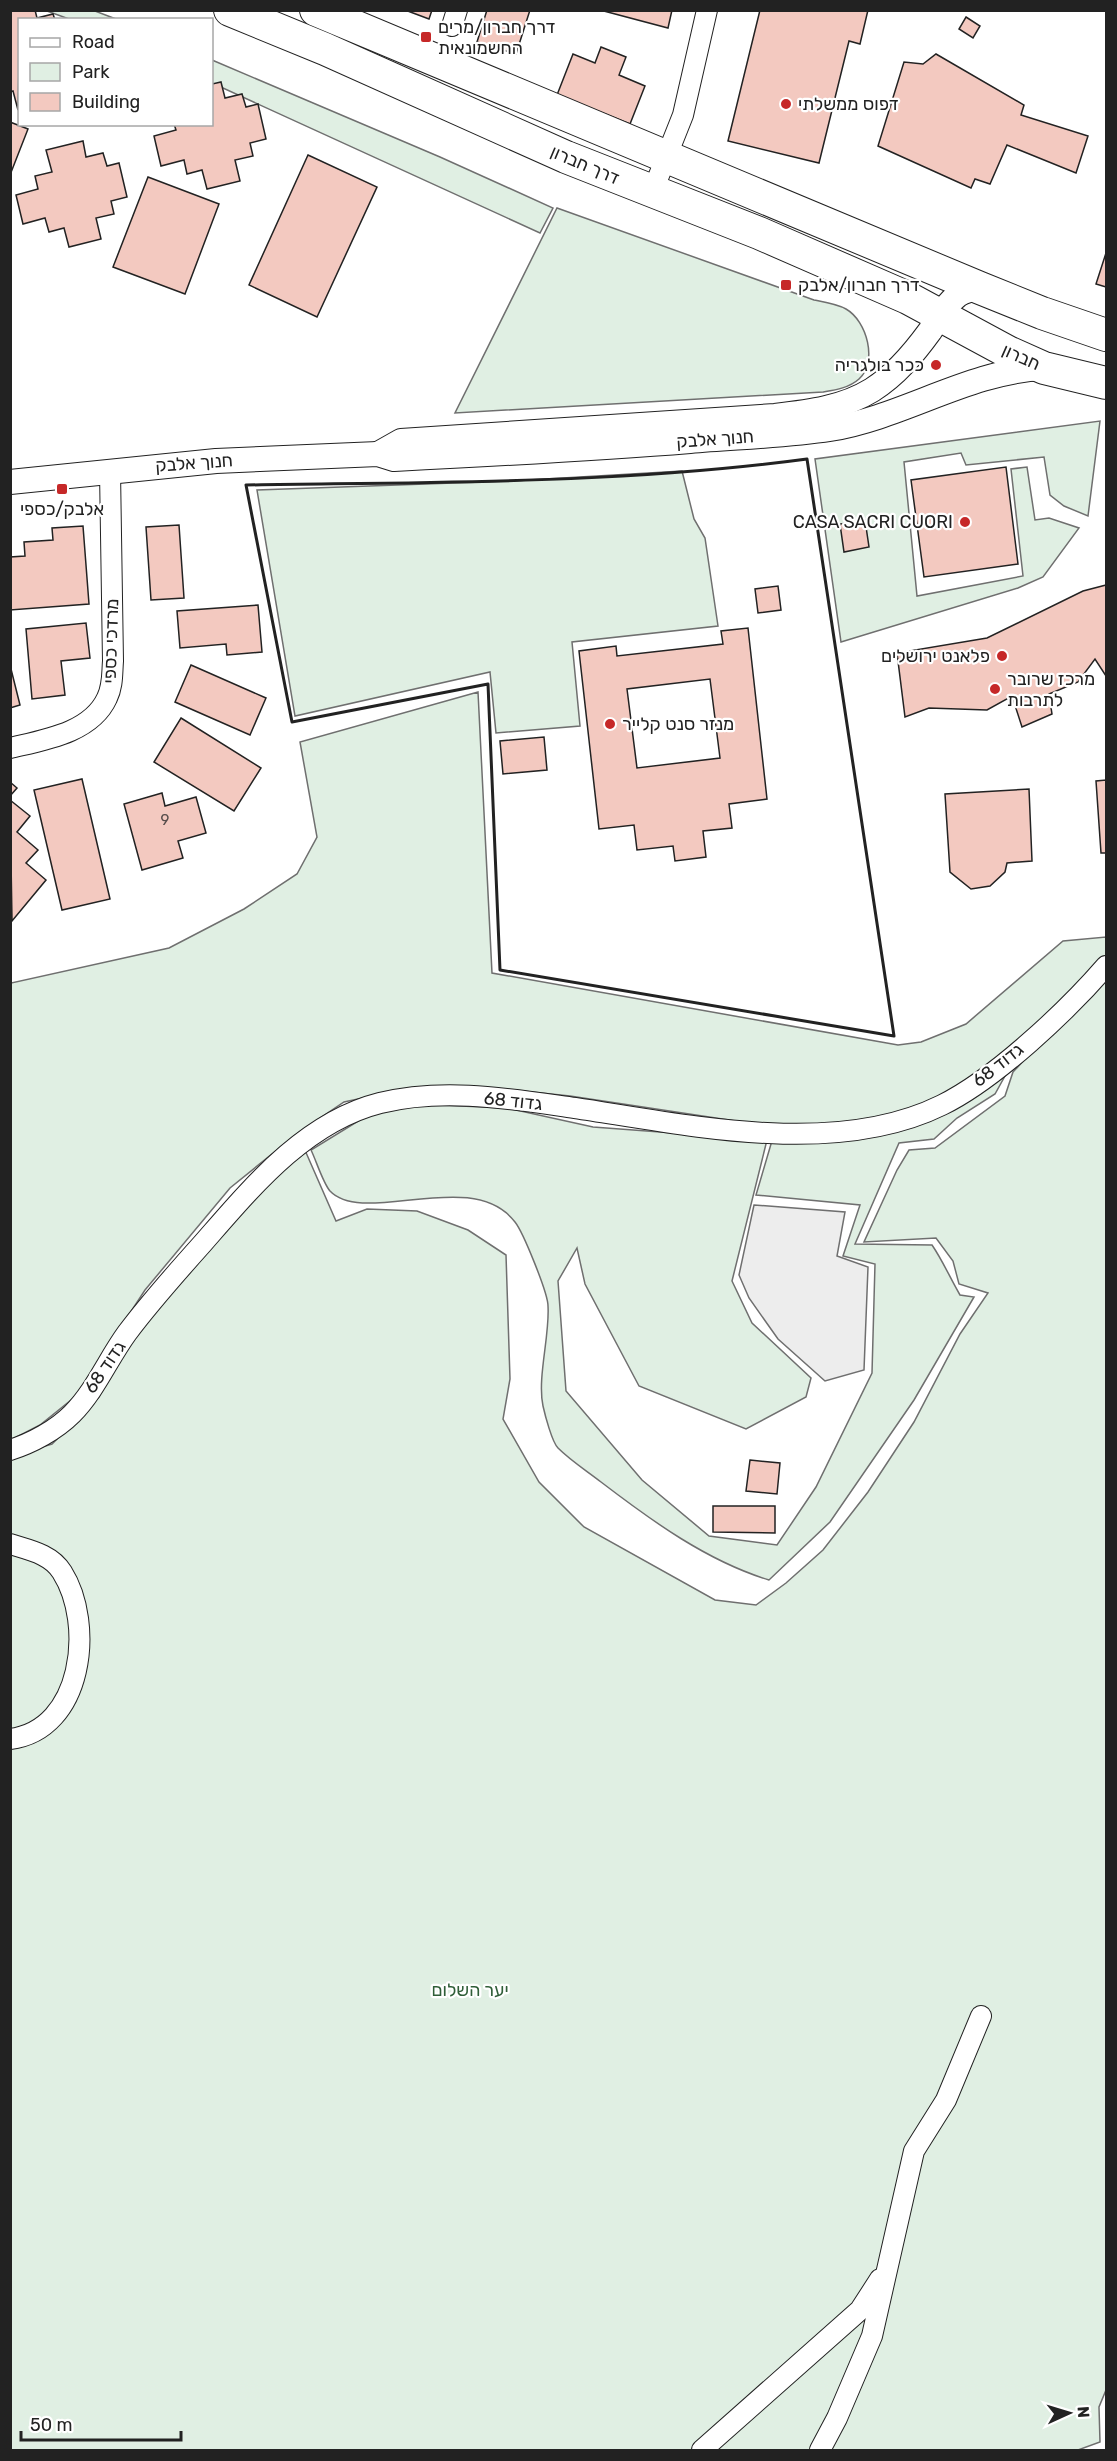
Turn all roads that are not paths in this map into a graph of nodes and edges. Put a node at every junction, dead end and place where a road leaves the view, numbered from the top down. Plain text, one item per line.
1 (230, 10) edge
2 (316, 10) edge
3 (707, 10) edge
4 (667, 158) junction
5 (652, 193) junction
6 (980, 288) junction
7 (941, 315) junction
8 (1107, 335) edge
9 (1044, 368) junction
10 (1107, 383) edge
11 (378, 454) junction
12 (110, 471) junction
13 (10, 482) edge
14 (10, 748) edge
15 (1107, 966) edge
16 (10, 1450) edge
17 (10, 1544) edge
18 (10, 1739) edge
19 (981, 2016) dead end
20 (888, 2266) junction
21 (702, 2451) edge
22 (820, 2451) edge

1 - 5 highway, דרך חברון
2 - 4 highway
3 - 4 street
4 - 5 street
4 - 6 highway
5 - 7 highway, דרך חברון
6 - 7 street, חנוך אלבק
6 - 8 highway
7 - 9 highway, חברון
7 - 11 street, חנוך אלבק
9 - 10 highway, חברון
9 - 11 street, חנוך אלבק
11 - 12 street, חנוך אלבק
12 - 13 street, חנוך אלבק
12 - 14 street, מרדכי כספי
15 - 16 street, גדוד 68
17 - 18 street
19 - 20 street
20 - 21 street
20 - 22 street

